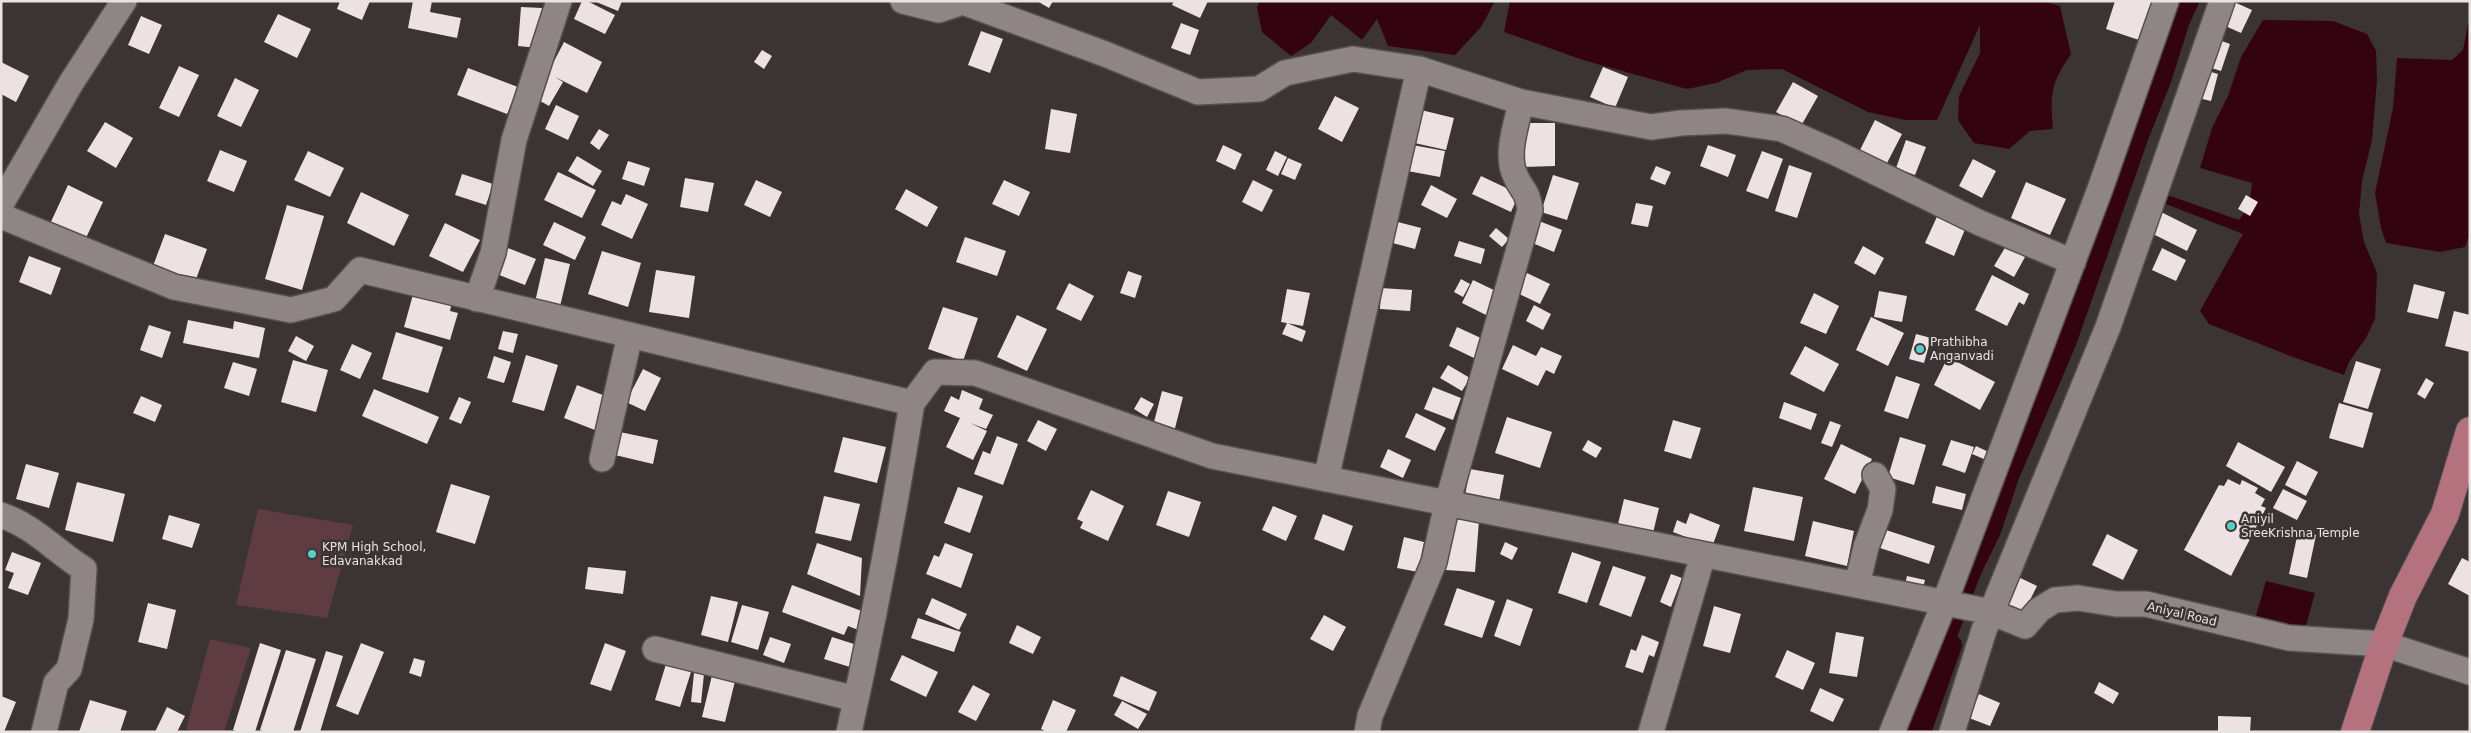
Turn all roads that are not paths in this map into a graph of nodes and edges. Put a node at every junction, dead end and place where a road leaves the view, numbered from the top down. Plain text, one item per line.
1 (124, 1) edge
2 (559, 1) edge
3 (902, 1) edge
4 (2166, 1) edge
5 (2222, 1) edge
6 (1419, 69) junction
7 (1520, 102) junction
8 (1, 204) edge
9 (1, 216) edge
10 (2073, 262) junction
11 (477, 298) junction
12 (630, 335) junction
13 (912, 403) junction
14 (2470, 432) edge
15 (602, 459) dead end
16 (1875, 475) dead end
17 (1326, 479) junction
18 (1447, 504) junction
19 (1, 515) edge
20 (1703, 554) junction
21 (1857, 585) junction
22 (1944, 604) junction
23 (1991, 612) junction
24 (2384, 644) junction
25 (655, 649) dead end
26 (2470, 672) edge
27 (856, 699) junction
28 (44, 732) edge
29 (849, 732) edge
30 (1367, 732) edge
31 (1651, 732) edge
32 (1892, 732) edge
33 (1952, 732) edge
34 (2355, 732) edge

1 - 8 street
2 - 11 street
3 - 6 street
4 - 10 street
5 - 23 street
6 - 7 street
6 - 17 street
7 - 10 street
7 - 18 street
9 - 11 street
10 - 22 street
11 - 12 street
12 - 13 street
12 - 15 street
13 - 17 street
13 - 27 street
14 - 24 main road
16 - 21 street
17 - 18 street
18 - 20 street
18 - 30 street
19 - 28 street
20 - 21 street
20 - 31 street
21 - 22 street
22 - 23 street
22 - 32 street
23 - 24 street, Aniyal Road
23 - 33 street
24 - 26 street
24 - 34 main road
25 - 27 street
27 - 29 street

